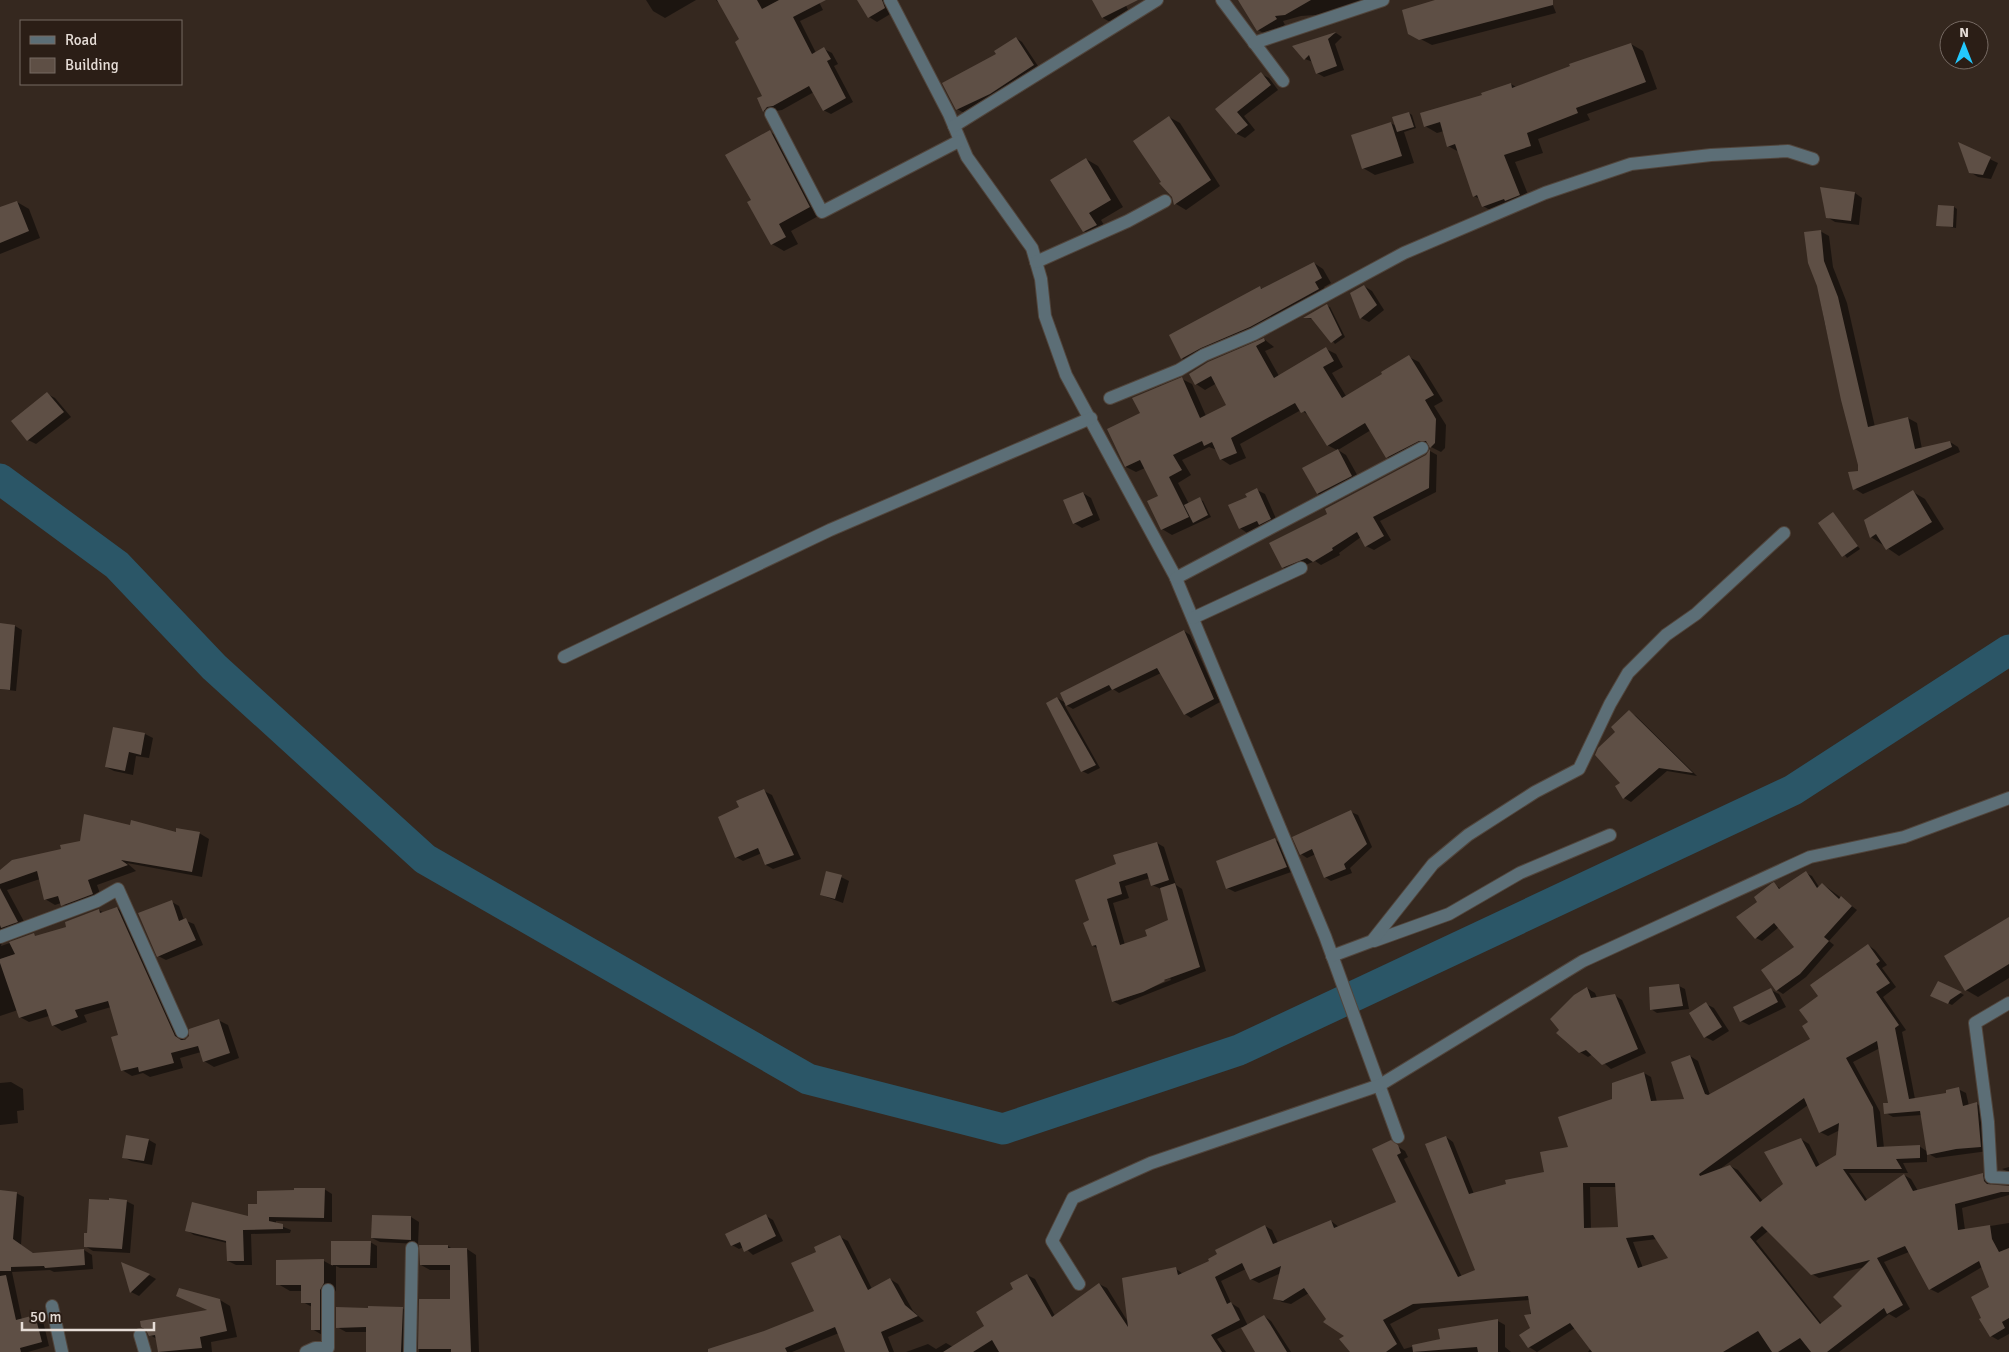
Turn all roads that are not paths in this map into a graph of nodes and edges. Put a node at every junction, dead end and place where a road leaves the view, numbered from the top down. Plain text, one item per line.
1 (1157, 0) edge
2 (1222, 0) edge
3 (1383, 0) edge
4 (892, 1) edge
5 (1254, 43) junction
6 (1283, 81) dead end
7 (771, 114) dead end
8 (954, 126) junction
9 (959, 141) junction
10 (1813, 159) dead end
11 (1164, 201) dead end
12 (1036, 262) junction
13 (1110, 398) dead end
14 (1091, 418) junction
15 (1422, 448) dead end
16 (1784, 533) dead end
17 (1300, 568) dead end
18 (1176, 578) junction
19 (1193, 618) junction
20 (564, 657) dead end
21 (2009, 798) edge
22 (1610, 834) dead end
23 (0, 937) edge
24 (1372, 941) junction
25 (1332, 956) junction
26 (2009, 1003) edge
27 (182, 1032) dead end
28 (1380, 1085) junction
29 (1398, 1138) dead end
30 (2009, 1178) edge
31 (412, 1248) dead end
32 (1080, 1284) dead end
33 (328, 1290) dead end
34 (52, 1306) dead end
35 (140, 1335) dead end
36 (62, 1352) edge
37 (145, 1352) edge
38 (306, 1352) edge
39 (410, 1352) edge

1 - 8 street
2 - 5 street
3 - 5 street
4 - 8 street
5 - 6 street
7 - 9 street
8 - 9 street
9 - 12 street
10 - 13 street
11 - 12 street
12 - 14 street
14 - 18 street
14 - 20 street
15 - 18 street
16 - 24 street
17 - 19 street
18 - 19 street
19 - 25 street
21 - 28 street
22 - 24 street
23 - 27 street
24 - 25 street
25 - 28 street
26 - 30 street
28 - 29 street
28 - 32 street
31 - 39 street
33 - 38 street
34 - 36 street
35 - 37 street

